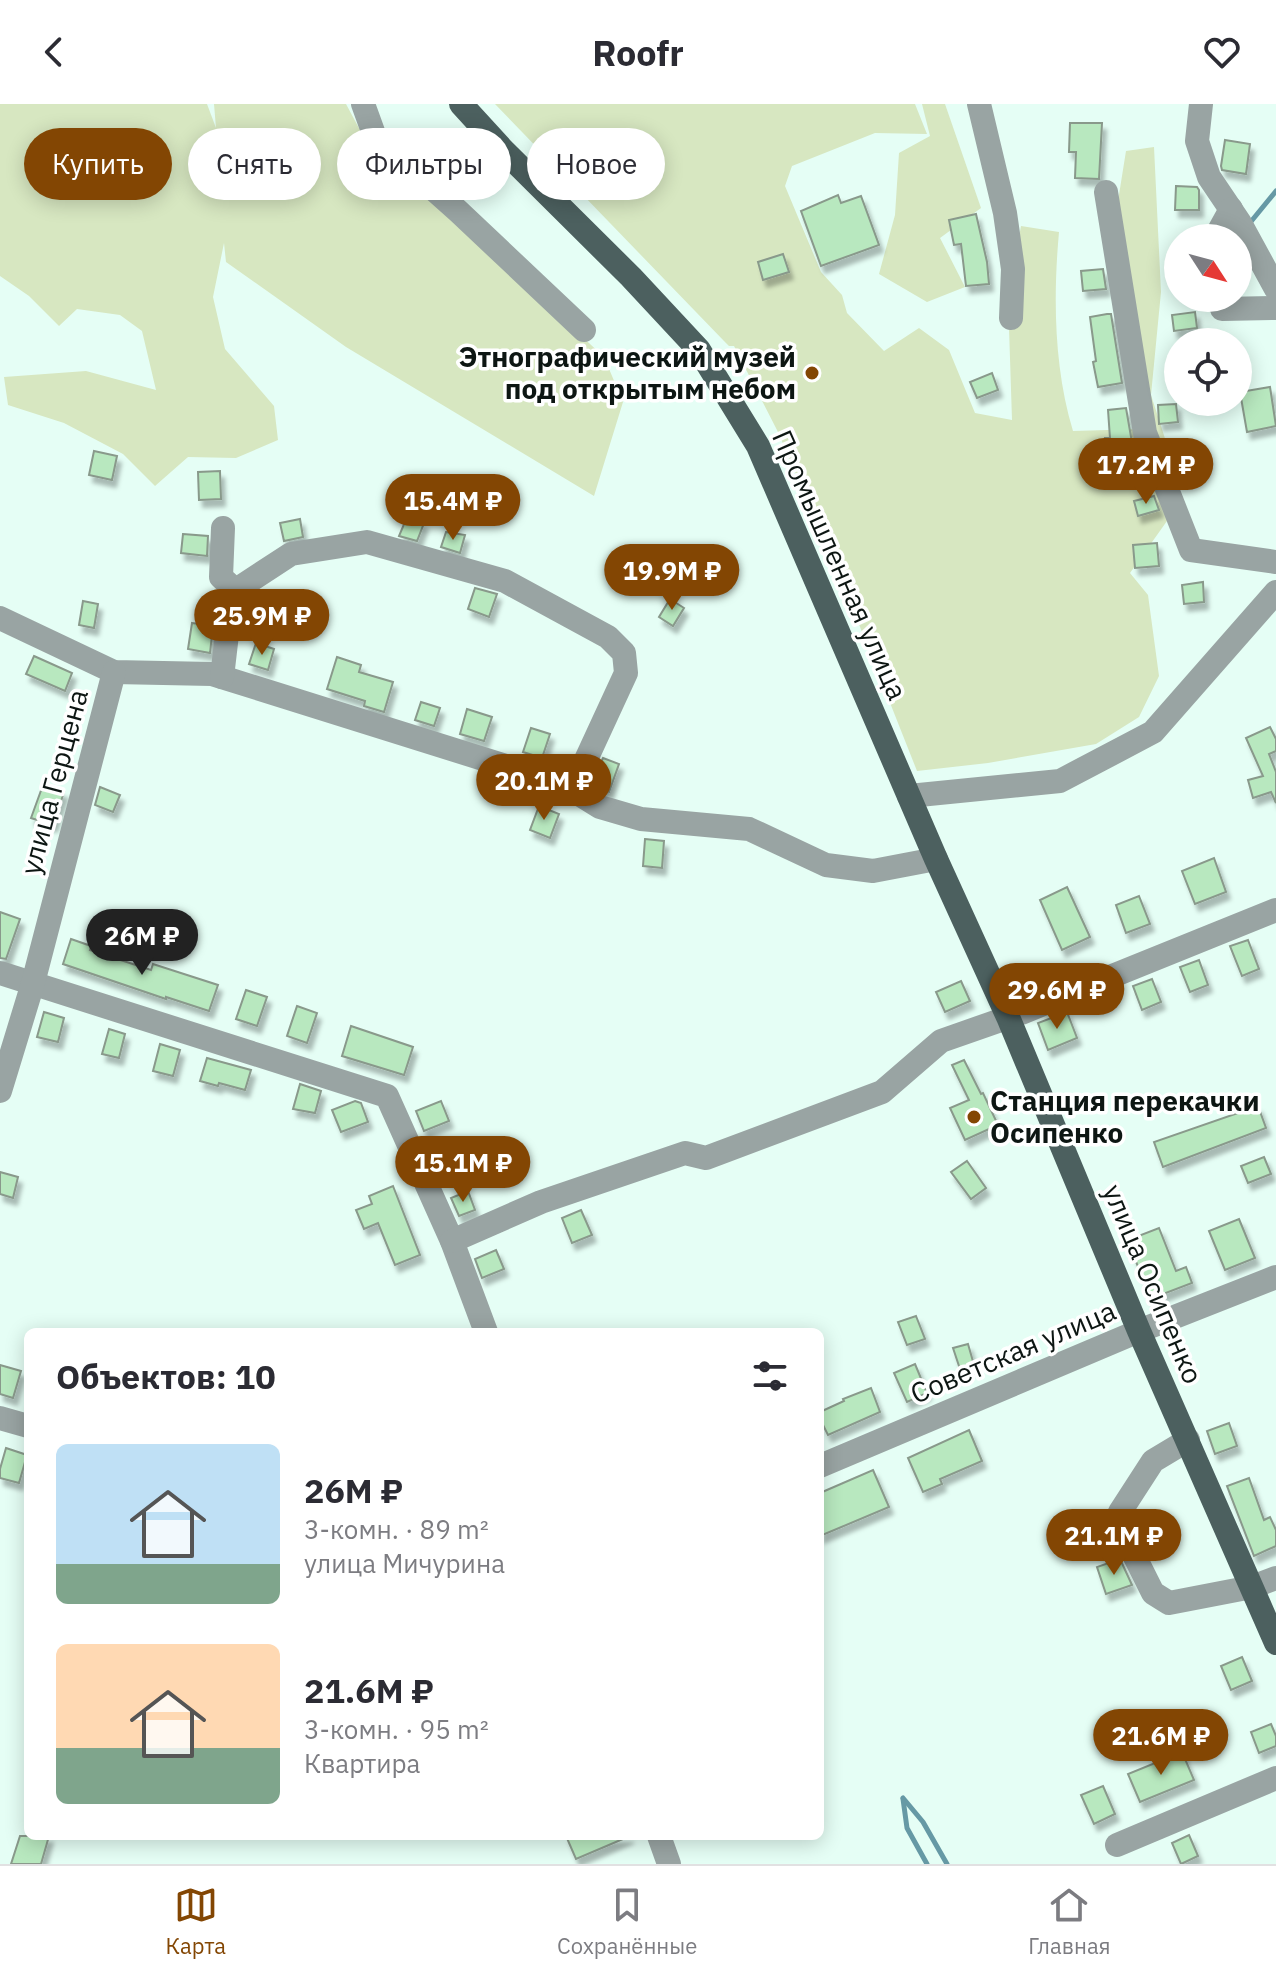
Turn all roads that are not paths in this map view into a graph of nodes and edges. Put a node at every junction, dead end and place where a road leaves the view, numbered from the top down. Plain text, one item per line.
1 (363, 104) edge
2 (461, 104) edge
3 (979, 104) edge
4 (1201, 104) edge
5 (1106, 192) dead end
6 (1239, 222) junction
7 (1236, 224) edge
8 (1276, 289) edge
9 (1252, 308) edge
10 (1276, 308) edge
11 (1011, 318) dead end
12 (584, 330) dead end
13 (223, 528) dead end
14 (1276, 562) edge
15 (1276, 592) edge
16 (239, 594) junction
17 (0, 618) edge
18 (114, 672) junction
19 (222, 677) junction
20 (572, 790) junction
21 (909, 796) junction
22 (936, 859) junction
23 (1276, 910) edge
24 (0, 973) edge
25 (33, 983) junction
26 (1008, 1017) junction
27 (0, 1091) edge
28 (452, 1241) junction
29 (1276, 1277) edge
30 (485, 1328) edge
31 (1139, 1331) junction
32 (0, 1418) edge
33 (24, 1425) edge
34 (1188, 1440) junction
35 (824, 1464) edge
36 (1276, 1578) edge
37 (1252, 1587) junction
38 (1276, 1643) edge
39 (1276, 1778) edge
40 (1117, 1845) dead end

1 - 12 street
2 - 21 main road, Промышленная улица
3 - 11 street
4 - 6 street
5 - 14 street
6 - 7 street
6 - 8 street
9 - 10 street
13 - 16 street
15 - 21 street
16 - 19 street
16 - 20 street
17 - 18 street
18 - 19 street
18 - 25 street, улица Герцена
19 - 20 street
20 - 22 street
21 - 22 main road, Промышленная улица
22 - 26 main road, улица Осипенко
23 - 26 street
24 - 25 street
25 - 27 street, улица Герцена
25 - 28 street
26 - 28 street
26 - 31 main road, улица Осипенко
28 - 30 street
29 - 31 street, Советская улица
31 - 34 main road, улица Осипенко
31 - 35 street, Советская улица
32 - 33 street
34 - 37 main road, улица Осипенко
34 - 37 street
36 - 37 street
37 - 38 main road, улица Осипенко
39 - 40 street

